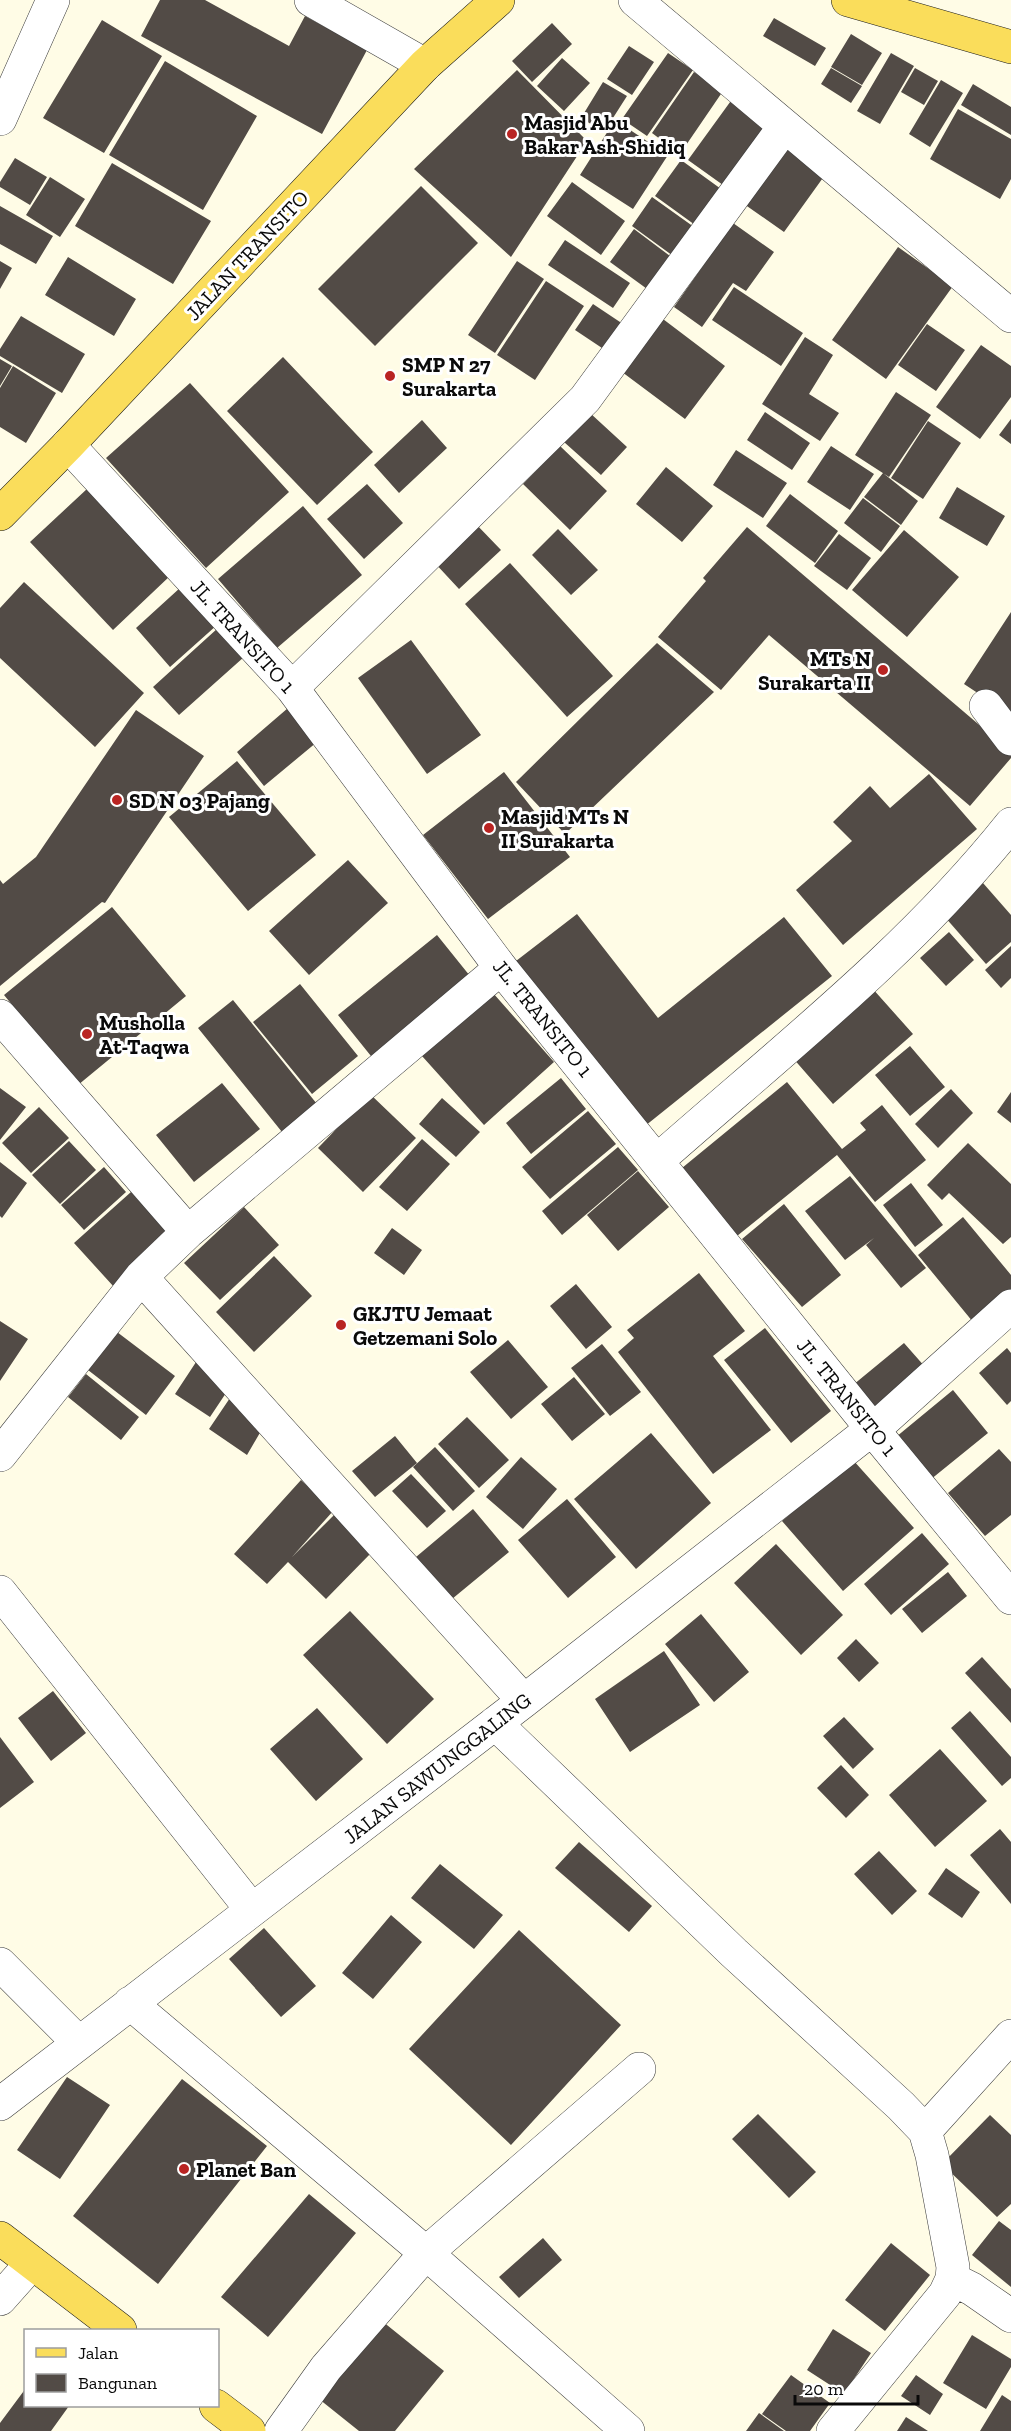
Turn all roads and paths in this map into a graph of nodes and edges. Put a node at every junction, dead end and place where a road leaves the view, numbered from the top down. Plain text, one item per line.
1 (53, 0) edge
2 (311, 0) edge
3 (498, 0) edge
4 (635, 0) edge
5 (848, 0) edge
6 (1011, 47) edge
7 (425, 65) junction
8 (0, 119) edge
9 (784, 127) junction
10 (1011, 316) edge
11 (68, 445) junction
12 (0, 514) edge
13 (292, 688) junction
14 (986, 706) dead end
15 (1011, 739) edge
16 (1011, 824) edge
17 (501, 968) junction
18 (0, 1016) edge
19 (658, 1160) junction
20 (188, 1232) junction
21 (141, 1277) junction
22 (1011, 1306) edge
23 (872, 1430) junction
24 (0, 1455) edge
25 (0, 1592) edge
26 (1011, 1598) edge
27 (524, 1701) junction
28 (495, 1723) junction
29 (252, 1910) junction
30 (0, 1964) edge
31 (130, 2003) junction
32 (1011, 2036) edge
33 (79, 2043) junction
34 (639, 2069) dead end
35 (0, 2104) edge
36 (925, 2132) junction
37 (0, 2238) edge
38 (426, 2253) junction
39 (32, 2263) junction
40 (952, 2279) junction
41 (0, 2299) edge
42 (1011, 2316) edge
43 (117, 2329) edge
44 (217, 2407) edge
45 (249, 2431) edge
46 (281, 2431) edge
47 (628, 2431) edge
48 (833, 2431) edge

1 - 8 street
2 - 7 street
3 - 7 main road, JALAN TRANSITO
4 - 9 street
5 - 6 main road
7 - 11 main road, JALAN TRANSITO
9 - 10 street
9 - 13 street
11 - 12 main road, JALAN TRANSITO
11 - 13 street, JL. TRANSITO 1
13 - 17 street, JL. TRANSITO 1
14 - 15 street
16 - 19 street
17 - 19 street, JL. TRANSITO 1
17 - 20 street
18 - 20 street
19 - 23 street, JL. TRANSITO 1
20 - 21 street
21 - 24 street
21 - 27 street
22 - 23 street, JALAN SAWUNGGALING
23 - 26 street, JL. TRANSITO 1
23 - 27 street, JALAN SAWUNGGALING
25 - 29 street
27 - 28 street, JALAN SAWUNGGALING
28 - 29 street, JALAN SAWUNGGALING
28 - 36 street
29 - 31 street, JALAN SAWUNGGALING
30 - 33 street
31 - 33 street, JALAN SAWUNGGALING
31 - 38 street
32 - 36 street
33 - 35 street, JALAN SAWUNGGALING
34 - 38 street
36 - 40 street
37 - 39 main road
38 - 46 street
38 - 47 street
39 - 41 street
39 - 43 main road
40 - 42 street
40 - 48 street
44 - 45 main road

